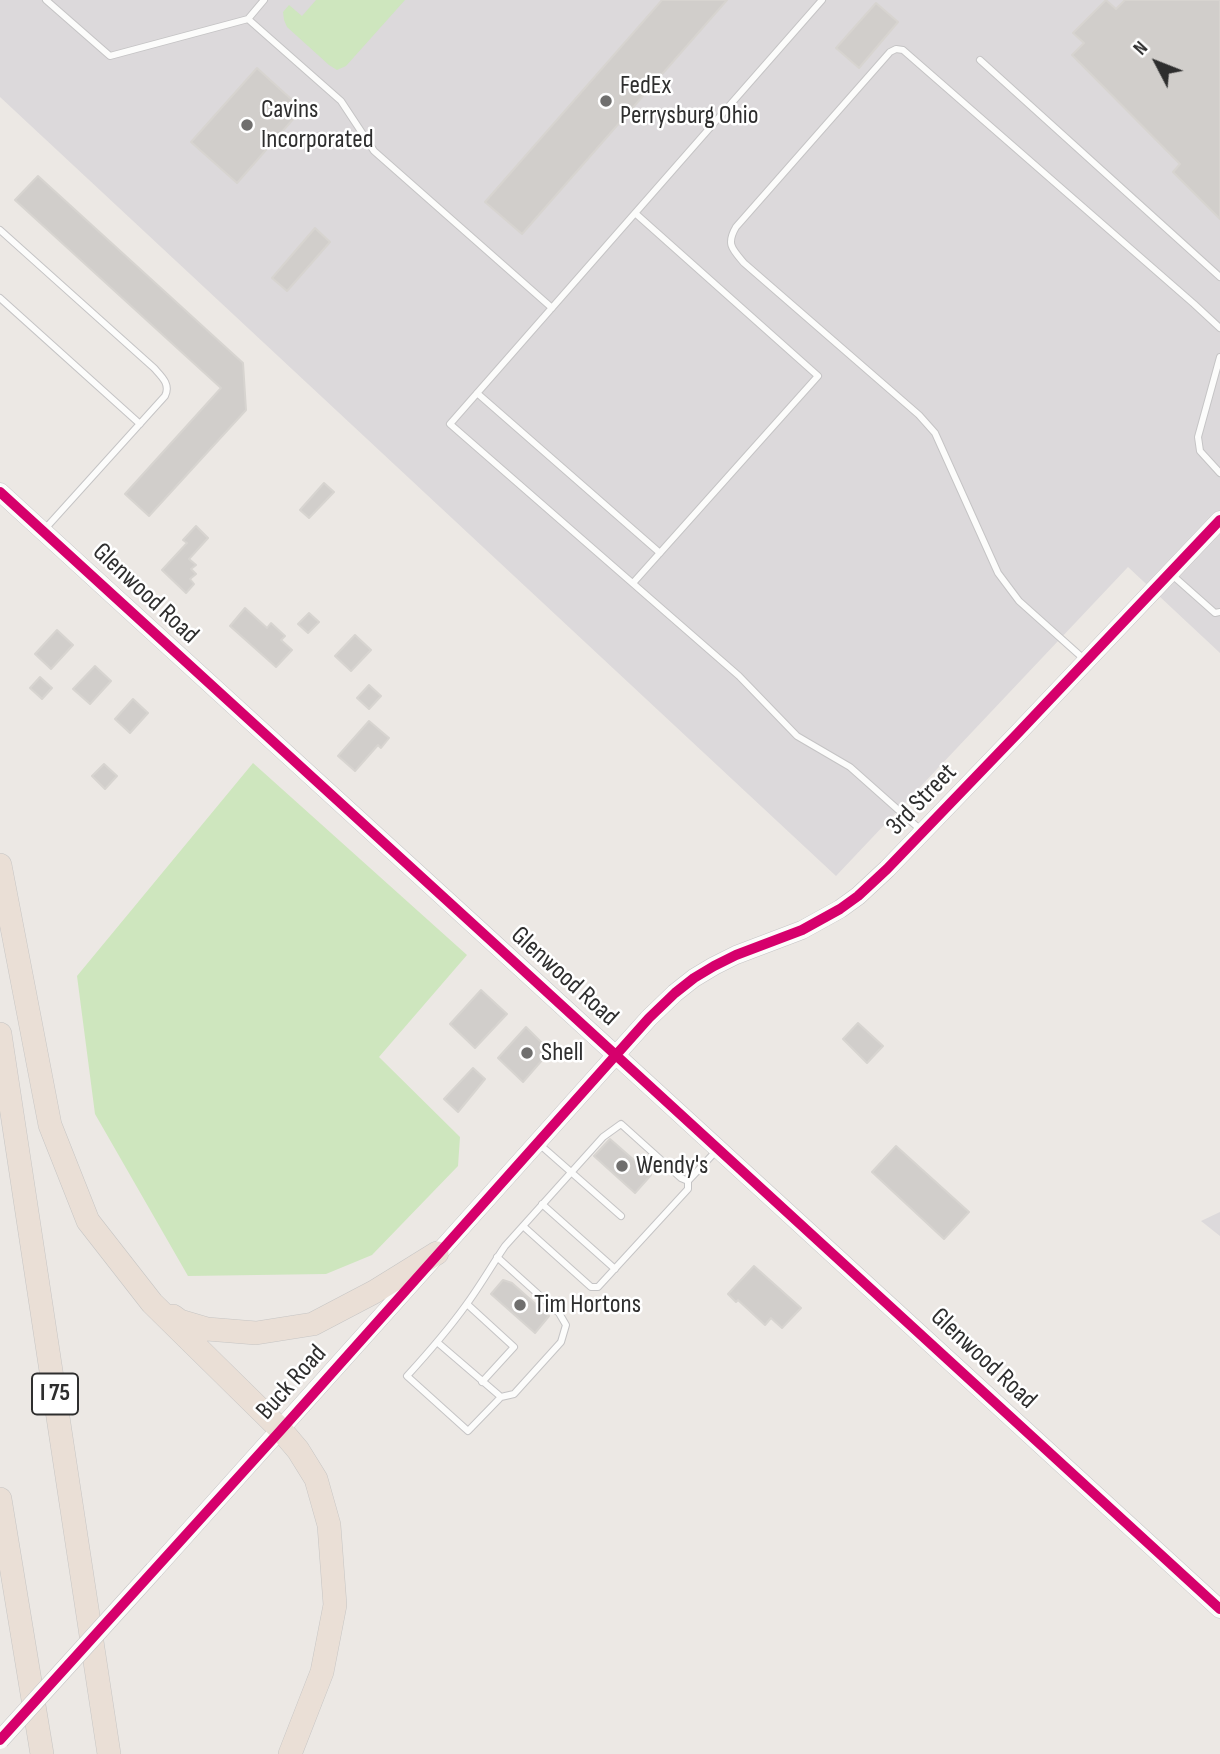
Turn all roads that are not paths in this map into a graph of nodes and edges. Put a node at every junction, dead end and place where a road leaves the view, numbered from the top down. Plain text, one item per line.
1 (46, 0) edge
2 (264, 0) edge
3 (822, 0) edge
4 (248, 19) junction
5 (980, 60) dead end
6 (635, 213) junction
7 (0, 230) edge
8 (1220, 277) edge
9 (0, 298) edge
10 (552, 308) junction
11 (1220, 328) edge
12 (1220, 357) edge
13 (477, 393) junction
14 (140, 424) junction
15 (1220, 472) edge
16 (0, 492) edge
17 (1220, 520) edge
18 (43, 532) junction
19 (660, 553) junction
20 (1170, 573) junction
21 (633, 583) junction
22 (1220, 612) edge
23 (1086, 661) junction
24 (923, 832) junction
25 (0, 865) edge
26 (0, 1034) edge
27 (615, 1054) junction
28 (536, 1142) junction
29 (718, 1149) junction
30 (571, 1172) junction
31 (688, 1181) junction
32 (542, 1204) junction
33 (621, 1216) dead end
34 (523, 1226) junction
35 (437, 1253) junction
36 (497, 1257) junction
37 (615, 1269) junction
38 (152, 1303) junction
39 (467, 1304) junction
40 (437, 1342) junction
41 (482, 1382) junction
42 (500, 1397) junction
43 (281, 1430) junction
44 (0, 1499) edge
45 (1220, 1609) edge
46 (0, 1740) edge
47 (42, 1754) edge
48 (109, 1754) edge
49 (290, 1754) edge

1 - 4 lane
2 - 4 lane
3 - 6 lane
4 - 10 lane
5 - 8 lane
6 - 10 lane
6 - 19 lane
7 - 14 lane
9 - 14 lane
10 - 13 lane
11 - 23 lane
12 - 15 lane
13 - 19 lane
13 - 21 lane
14 - 18 lane
16 - 18 street, Glenwood Road
17 - 20 street, 3rd Street
18 - 27 street, Glenwood Road
19 - 21 lane
20 - 22 lane
20 - 23 street, 3rd Street
21 - 24 lane
23 - 24 street, 3rd Street
24 - 27 street, 3rd Street
25 - 38 highway
26 - 48 highway, I 75
27 - 28 street, Buck Road
27 - 29 street, Glenwood Road
28 - 30 lane
28 - 35 street, Buck Road
29 - 31 lane
29 - 45 street, Glenwood Road
30 - 31 lane
30 - 32 lane
30 - 33 lane
31 - 37 lane
32 - 34 lane
32 - 37 lane
34 - 36 lane
34 - 37 lane
35 - 38 highway
35 - 43 street, Buck Road
36 - 39 lane
36 - 42 lane
38 - 43 highway
39 - 40 lane
39 - 41 lane
40 - 41 lane
40 - 42 lane
41 - 42 lane
43 - 46 street, Buck Road, bridge
43 - 49 highway
44 - 47 highway

